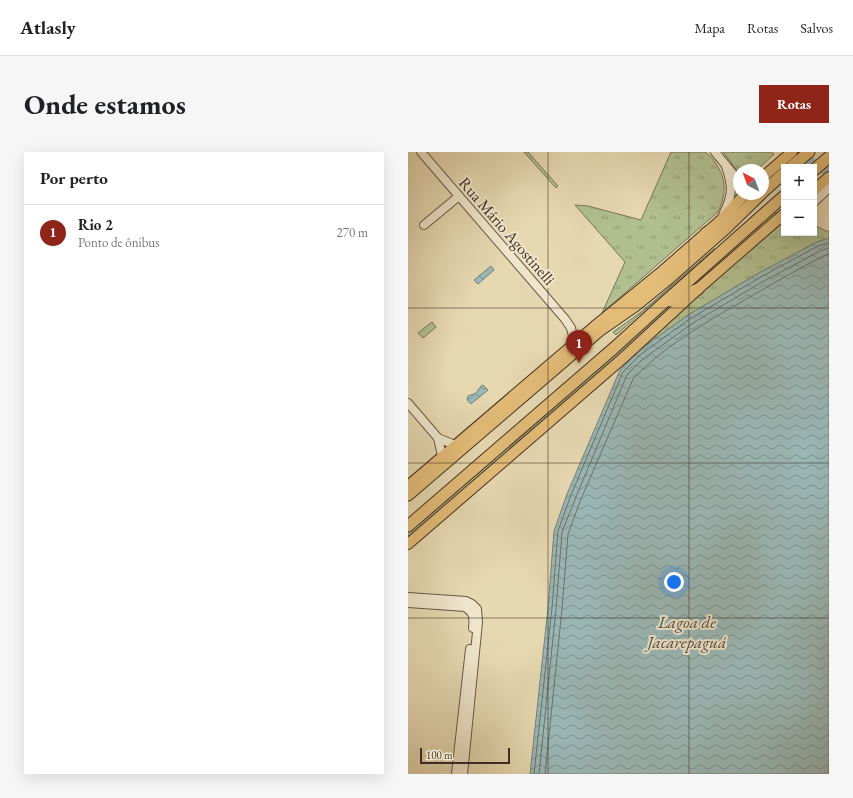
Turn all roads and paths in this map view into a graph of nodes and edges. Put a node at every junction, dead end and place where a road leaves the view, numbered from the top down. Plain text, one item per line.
1 (421, 152) edge
2 (715, 152) edge
3 (792, 152) edge
4 (809, 152) edge
5 (828, 158) edge
6 (784, 164) edge
7 (795, 164) edge
8 (726, 166) junction
9 (817, 167) edge
10 (781, 169) edge
11 (733, 174) edge
12 (769, 174) edge
13 (829, 177) edge
14 (769, 184) edge
15 (817, 187) edge
16 (829, 188) edge
17 (459, 196) junction
18 (769, 196) edge
19 (739, 200) edge
20 (755, 200) edge
21 (781, 200) edge
22 (816, 200) edge
23 (781, 201) edge
24 (748, 207) junction
25 (781, 217) edge
26 (721, 220) junction
27 (781, 224) edge
28 (424, 225) dead end
29 (770, 226) junction
30 (706, 233) junction
31 (698, 289) junction
32 (658, 307) junction
33 (571, 328) junction
34 (585, 335) junction
35 (574, 344) junction
36 (408, 403) edge
37 (438, 438) junction
38 (455, 445) junction
39 (442, 456) junction
40 (408, 486) edge
41 (408, 495) edge
42 (408, 526) edge
43 (408, 544) edge
44 (408, 596) edge
45 (408, 603) edge
46 (475, 630) junction
47 (465, 725) junction
48 (456, 774) edge
49 (463, 774) edge

1 - 17 street, Rua Mário Agostinelli
2 - 8 street
3 - 6 main road
4 - 7 highway
5 - 9 highway
8 - 11 street
8 - 26 street
10 - 12 main road
10 - 14 highway
13 - 15 main road
16 - 22 street
17 - 28 street
17 - 33 street, Rua Mário Agostinelli
18 - 21 highway
19 - 26 main road
20 - 24 highway
23 - 32 highway
24 - 30 highway
24 - 41 highway
25 - 29 main road
26 - 30 main road
27 - 29 street
29 - 31 main road
30 - 34 main road
31 - 32 highway
31 - 43 main road
32 - 42 highway
33 - 34 street, Rua Mário Agostinelli
33 - 35 street, Rua Mário Agostinelli
34 - 35 main road
35 - 38 main road
36 - 37 street
37 - 38 street
37 - 39 street
38 - 39 main road
39 - 40 main road
44 - 46 street
45 - 46 street
46 - 47 street
47 - 48 street
47 - 49 street

